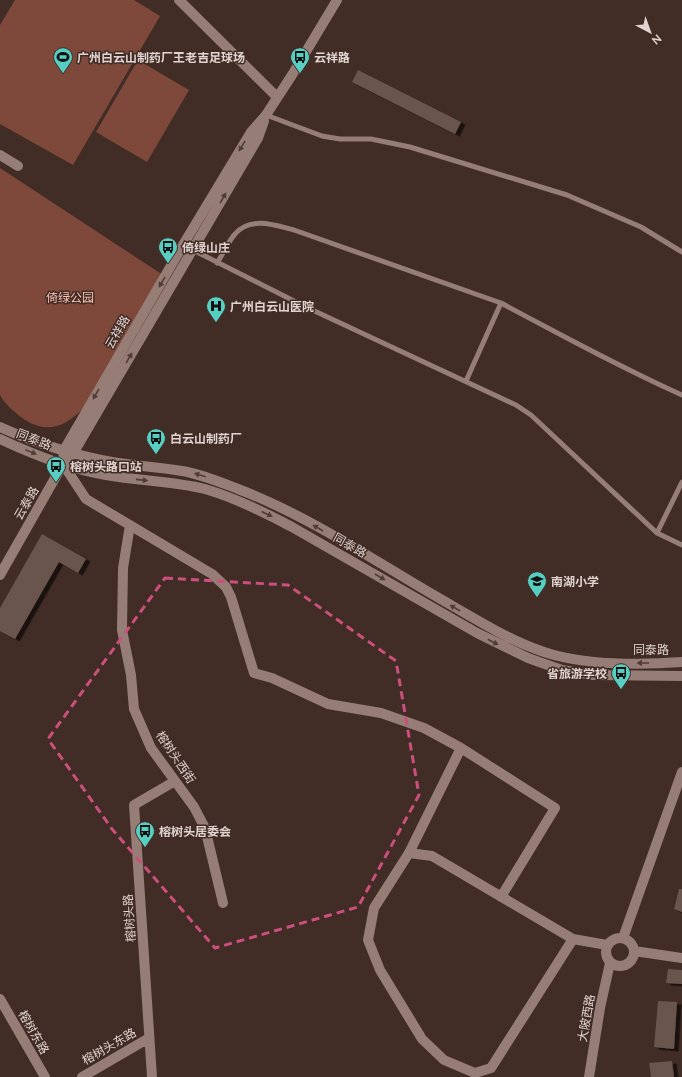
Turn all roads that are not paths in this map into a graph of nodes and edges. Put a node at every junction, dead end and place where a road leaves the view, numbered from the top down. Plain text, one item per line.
1 (179, 0) edge
2 (337, 0) edge
3 (277, 98) junction
4 (266, 115) junction
5 (0, 155) edge
6 (18, 166) dead end
7 (183, 245) junction
8 (192, 250) junction
9 (682, 252) edge
10 (217, 263) junction
11 (501, 303) junction
12 (466, 381) junction
13 (682, 395) edge
14 (0, 427) edge
15 (0, 438) edge
16 (69, 451) junction
17 (63, 464) junction
18 (682, 482) edge
19 (130, 525) junction
20 (658, 533) junction
21 (682, 545) edge
22 (0, 575) edge
23 (682, 662) edge
24 (682, 676) edge
25 (461, 748) junction
26 (682, 772) edge
27 (175, 781) junction
28 (409, 853) junction
29 (502, 897) junction
30 (223, 903) dead end
31 (623, 938) junction
32 (573, 939) junction
33 (607, 945) junction
34 (634, 952) junction
35 (682, 958) edge
36 (610, 963) junction
37 (0, 999) edge
38 (149, 1038) junction
39 (45, 1077) edge
40 (82, 1077) edge
41 (152, 1077) edge
42 (589, 1077) edge

1 - 3 street
2 - 3 street, 云祥路
3 - 4 street, 云祥路
4 -> 7 street, 云祥路
8 -> 4 street, 云祥路
4 - 9 lane
5 - 6 street
7 - 8 lane
7 -> 16 street, 云祥路
8 - 10 lane
16 -> 8 street, 云祥路
10 - 11 lane
10 - 12 lane
11 - 12 lane
11 - 13 lane
12 - 20 lane
14 - 16 street, 同泰路
15 -> 17 street, 同泰路
16 - 17 street, 云泰路
23 -> 16 street, 同泰路
17 - 19 street
17 - 22 street, 云泰路
17 -> 24 street, 同泰路
18 - 20 lane
19 - 25 street
19 - 27 street, 榕树头西街
20 - 21 lane
25 - 28 street
25 - 29 street
26 - 31 street
27 - 30 street, 榕树头西街
27 - 38 street, 榕树头路
28 - 29 street
28 - 32 street
29 - 32 street
31 - 33 street
31 - 34 street
32 - 33 street
33 - 36 street
34 - 35 street
34 - 36 street
36 - 42 street, 大陂西路
37 - 39 street, 榕树东路
38 - 40 street, 榕树头东路
38 - 41 street, 榕树头路

